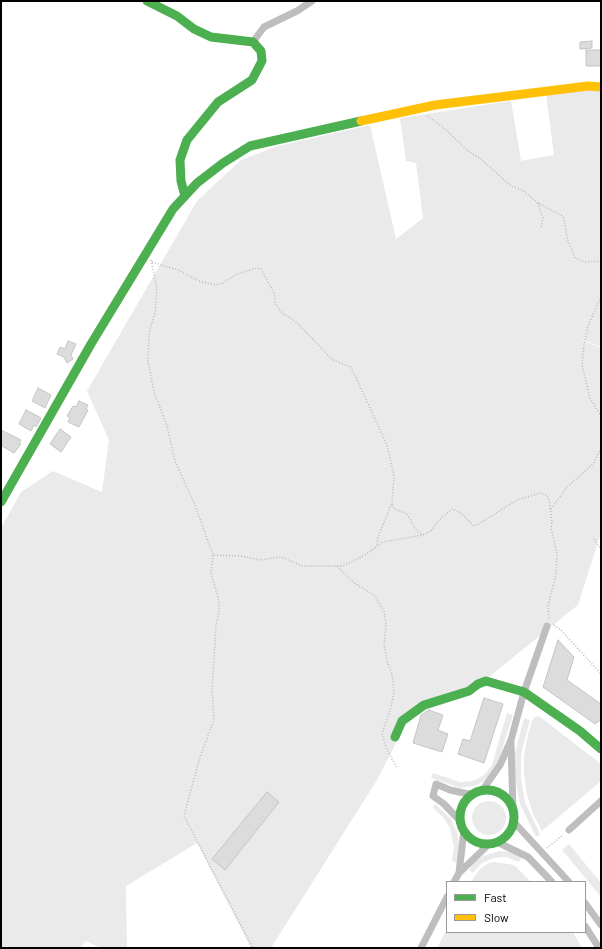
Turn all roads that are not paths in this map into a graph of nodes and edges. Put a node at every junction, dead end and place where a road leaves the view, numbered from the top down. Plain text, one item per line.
1 (147, 1) edge
2 (312, 1) edge
3 (253, 42) junction
4 (601, 87) edge
5 (185, 196) junction
6 (1, 502) edge
7 (550, 626) road end
8 (524, 692) junction
9 (395, 737) dead end
10 (511, 740) junction
11 (601, 749) edge
12 (478, 793) junction
13 (601, 801) edge
14 (513, 811) junction
15 (514, 821) junction
16 (462, 826) junction
17 (569, 830) road end
18 (493, 843) junction
19 (459, 873) junction
20 (455, 881) edge
21 (551, 881) edge
22 (568, 881) edge
23 (446, 899) edge
24 (586, 904) edge
25 (601, 925) edge
26 (586, 928) edge
27 (421, 948) edge
28 (599, 948) edge

1 - 3 street
2 - 3 street
3 - 5 street
4 - 5 street
5 - 6 street
7 - 8 street
8 - 9 street
8 - 10 street
8 - 11 street
10 - 12 street
10 - 14 street
12 - 14 street
12 - 16 street
12 - 16 street
13 - 17 street
14 - 15 street
15 - 18 street
15 - 22 street
16 - 18 street
16 - 19 street
18 - 19 street
18 - 21 street
19 - 20 street
23 - 27 street
24 - 25 street
26 - 28 street

